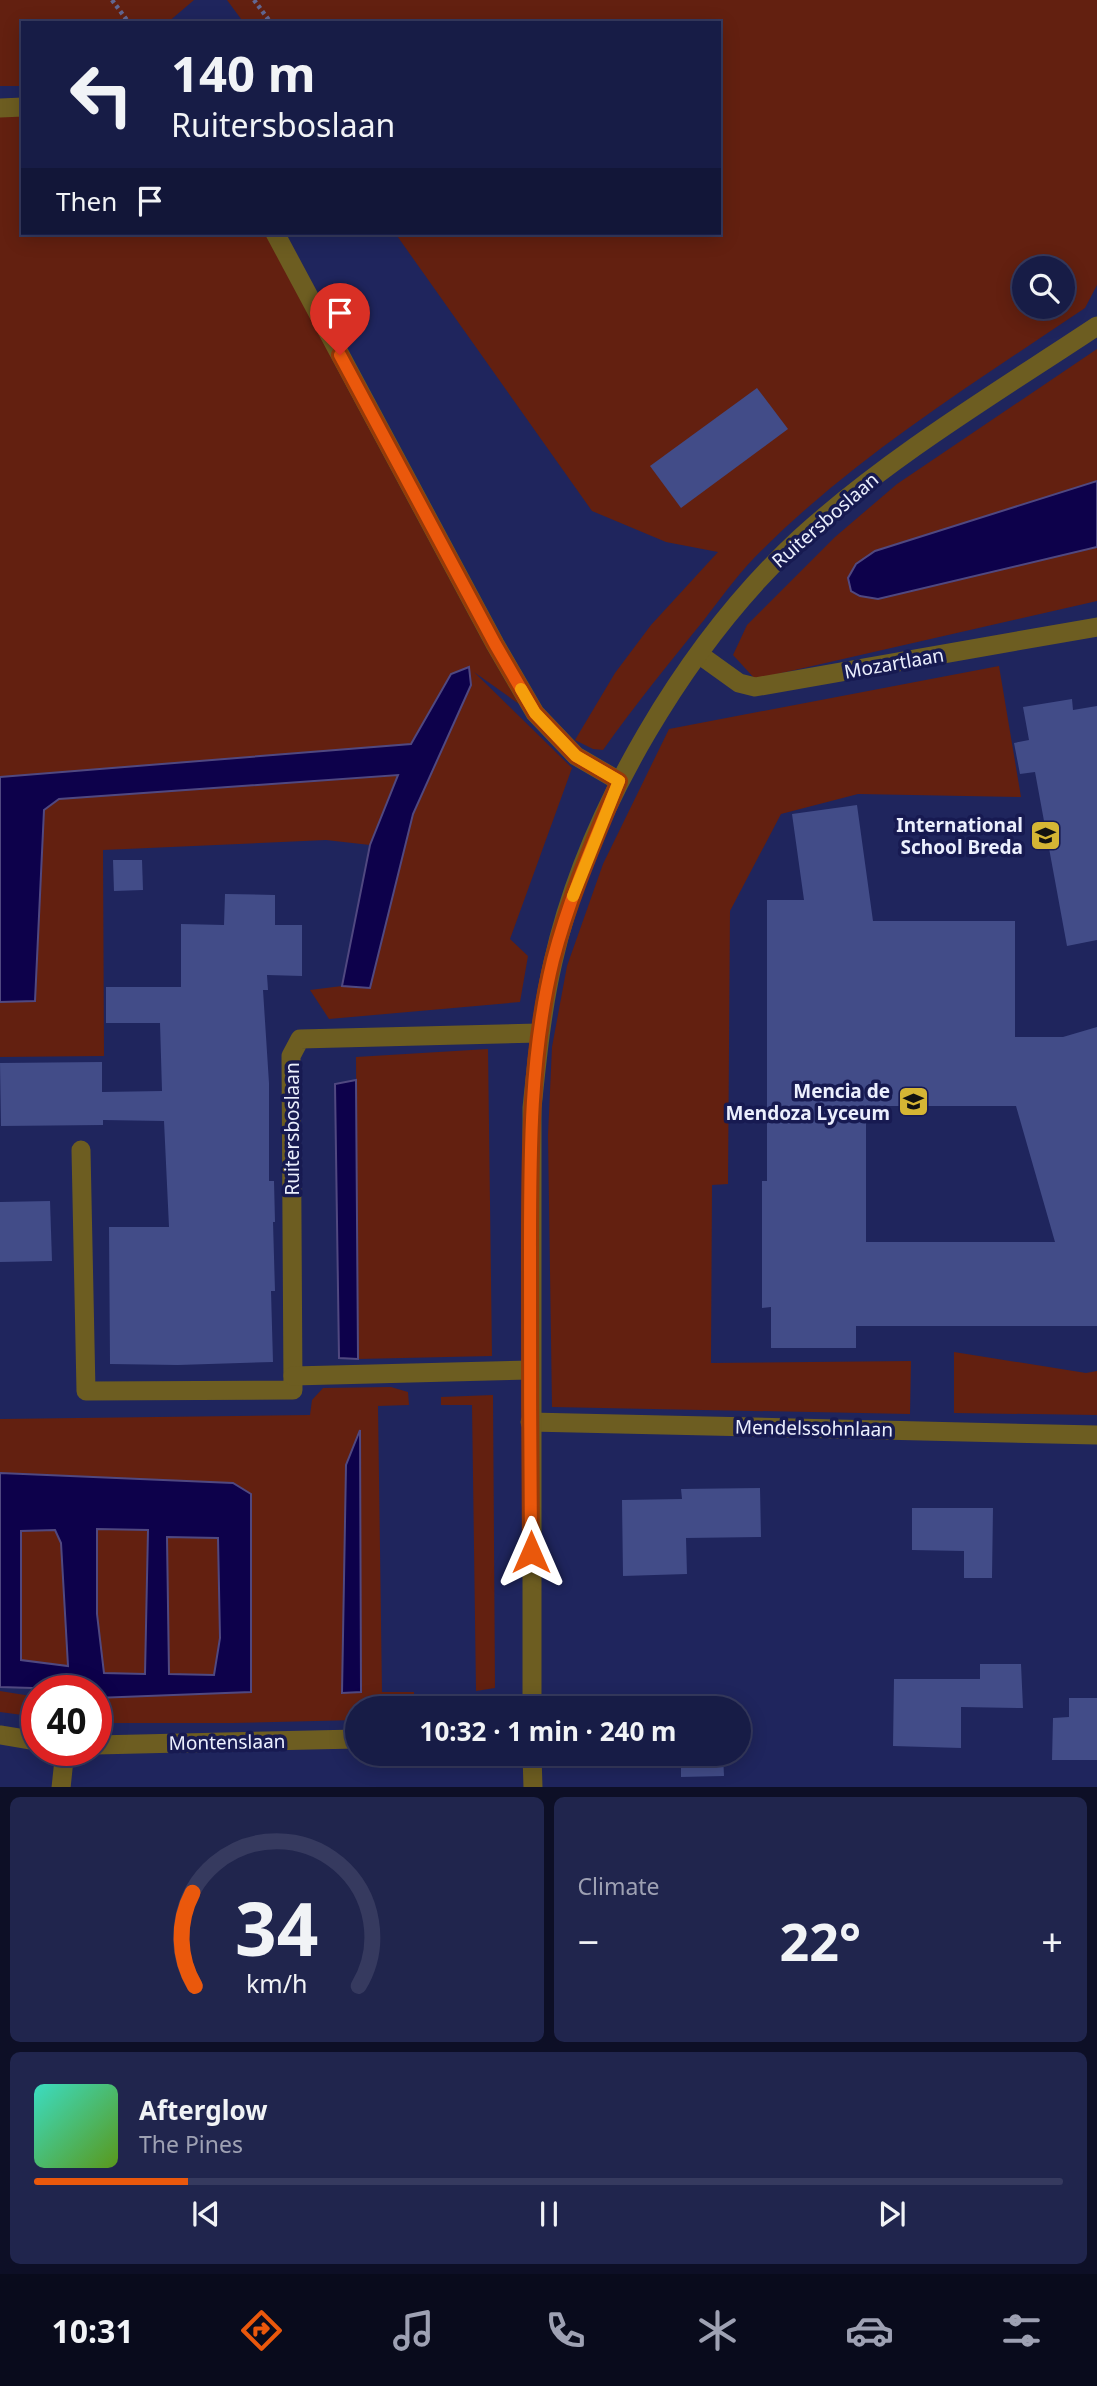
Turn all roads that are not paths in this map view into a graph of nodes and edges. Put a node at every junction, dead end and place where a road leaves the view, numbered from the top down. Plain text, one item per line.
1 (21, 107) edge
2 (0, 108) edge
3 (276, 235) edge
4 (1097, 326) edge
5 (1097, 627) edge
6 (700, 655) junction
7 (619, 781) junction
8 (539, 1033) junction
9 (81, 1150) dead end
10 (530, 1370) junction
11 (293, 1376) junction
12 (530, 1422) junction
13 (1097, 1434) edge
14 (531, 1696) edge
15 (0, 1735) edge
16 (21, 1738) edge
17 (345, 1740) edge
18 (112, 1745) edge
19 (63, 1766) edge
20 (532, 1766) edge
21 (61, 1787) edge
22 (533, 1787) edge

1 - 2 street
3 - 7 street
4 - 6 street, Ruitersboslaan
5 - 6 street, Mozartlaan
6 - 7 street, Ruitersboslaan
7 - 8 street, Ruitersboslaan
8 - 10 street, Ruitersboslaan
8 - 11 street, Ruitersboslaan
9 - 11 street
10 - 11 street
10 - 12 street, Ruitersboslaan
12 - 13 street, Mendelssohnlaan
12 - 14 street, Ruitersboslaan
15 - 16 street
17 - 18 street, Montenslaan
19 - 21 street
20 - 22 street

